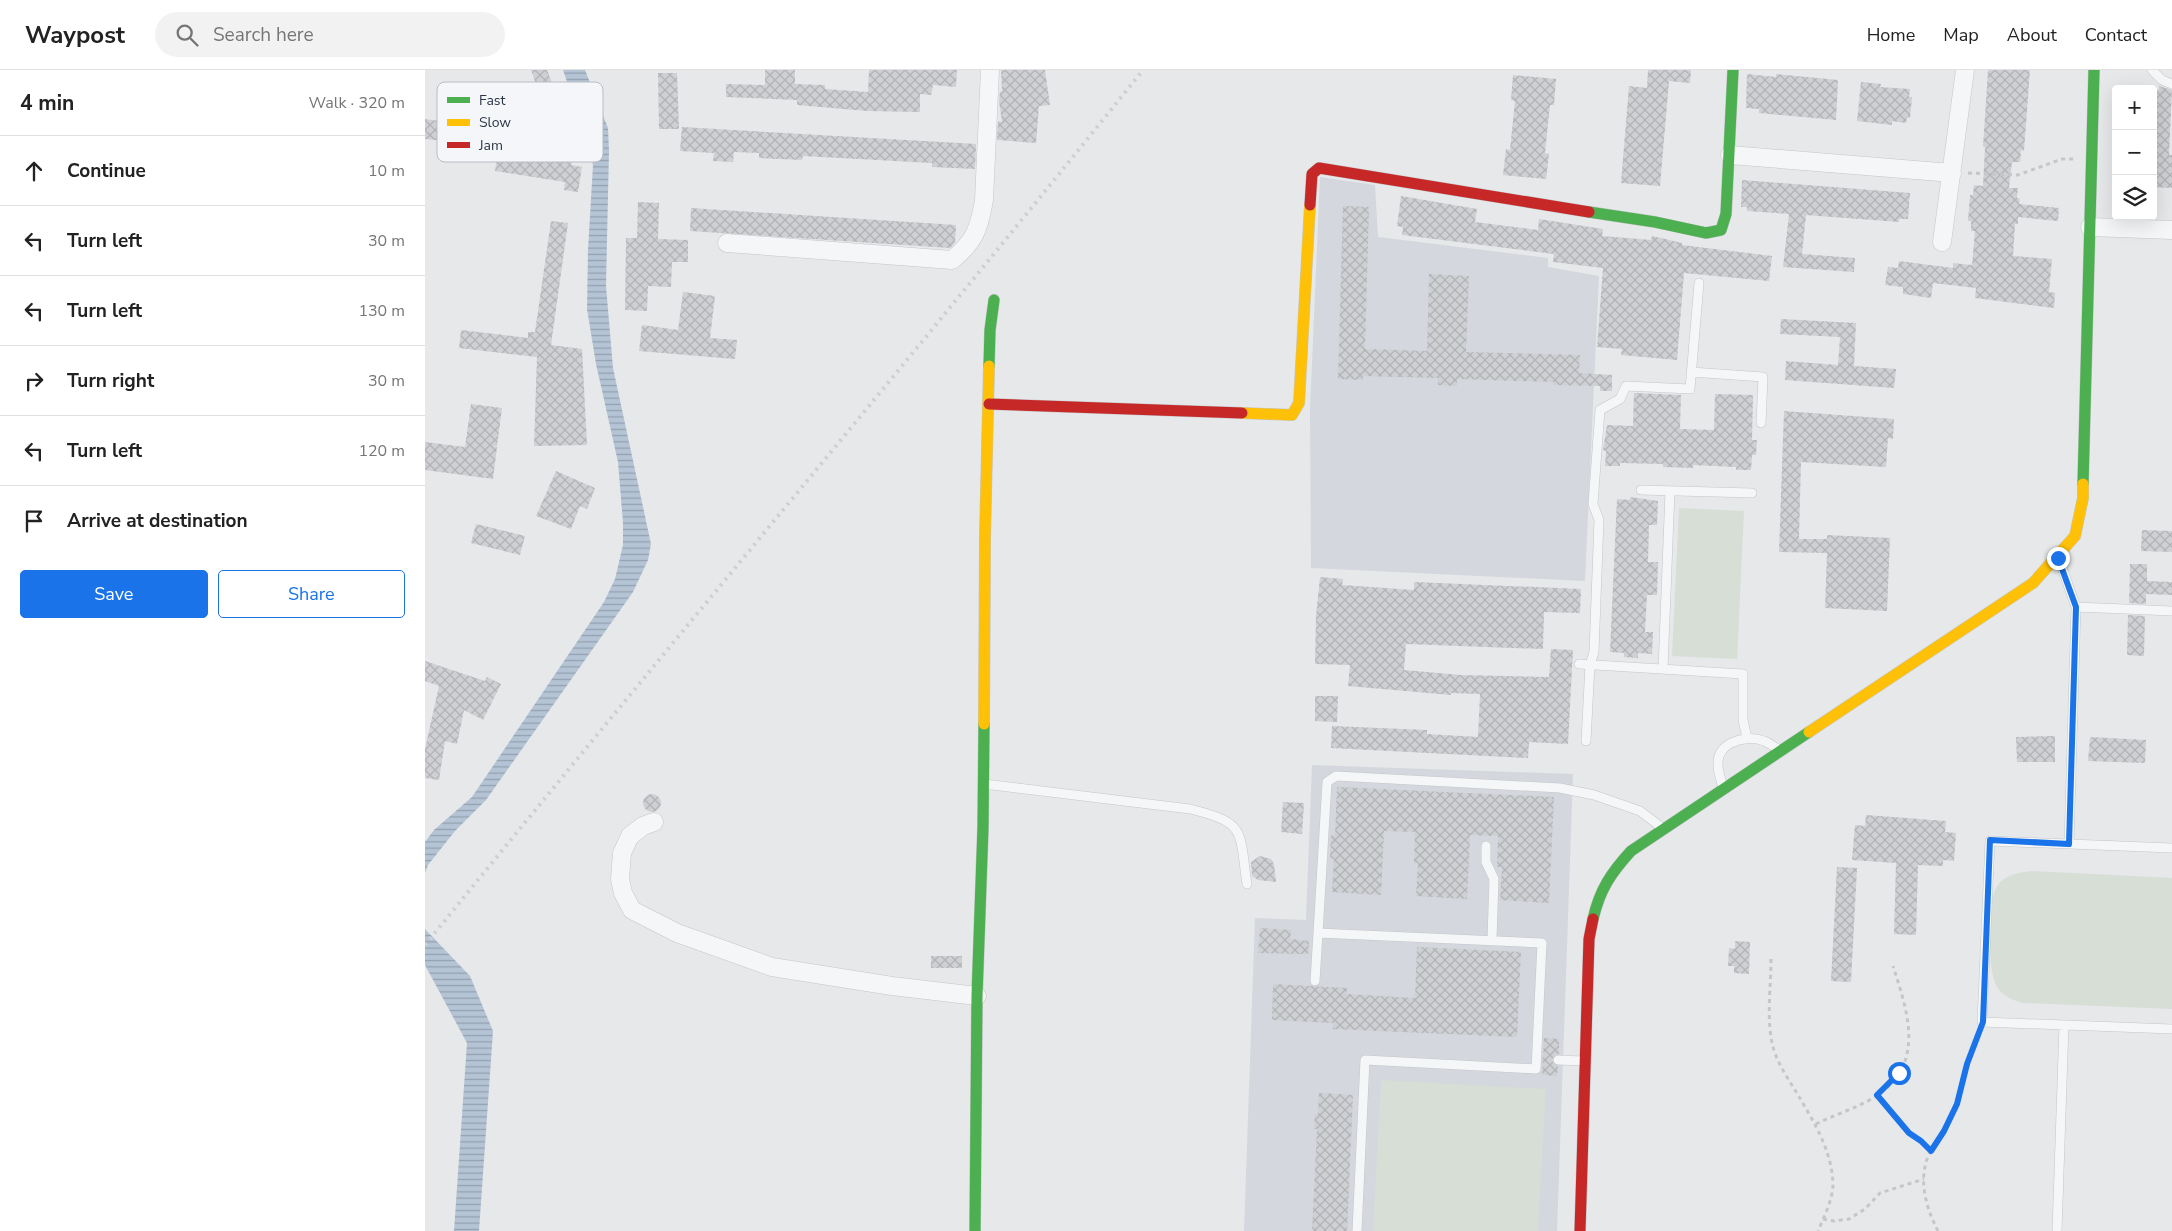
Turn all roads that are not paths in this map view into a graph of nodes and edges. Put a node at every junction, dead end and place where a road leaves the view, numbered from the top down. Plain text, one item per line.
1 (990, 70) edge
2 (1733, 70) edge
3 (1965, 70) edge
4 (2094, 70) edge
5 (2152, 70) edge
6 (2172, 84) edge
7 (1730, 154) junction
8 (1952, 173) junction
9 (2090, 227) junction
10 (2172, 230) edge
11 (1942, 242) dead end
12 (727, 244) dead end
13 (1699, 283) dead end
14 (993, 300) dead end
15 (1691, 372) junction
16 (989, 404) junction
17 (1761, 423) dead end
18 (1641, 490) dead end
19 (1670, 491) junction
20 (1752, 493) dead end
21 (2058, 558) junction
22 (2076, 607) junction
23 (2172, 611) edge
24 (1579, 664) dead end
25 (1590, 664) junction
26 (1663, 669) junction
27 (1747, 738) junction
28 (1586, 741) dead end
29 (1781, 751) junction
30 (983, 784) junction
31 (1724, 790) junction
32 (653, 822) dead end
33 (1664, 829) junction
34 (2069, 844) junction
35 (1486, 846) dead end
36 (2172, 848) edge
37 (1247, 884) dead end
38 (1318, 933) junction
39 (1492, 939) junction
40 (1315, 981) dead end
41 (977, 996) junction
42 (2064, 1025) junction
43 (2172, 1029) edge
44 (1558, 1060) dead end
45 (1585, 1061) junction
46 (975, 1231) edge
47 (1357, 1231) edge
48 (1580, 1231) edge
49 (2057, 1231) edge

1 - 12 street
2 - 7 street
3 - 8 street
4 - 9 street
5 - 6 lane
7 - 8 street
7 - 16 street
8 - 11 street
9 - 10 street
9 - 21 street
13 - 15 lane
14 - 16 street
15 - 17 lane
15 - 25 lane
16 - 30 street
18 - 19 lane
19 - 20 lane
19 - 26 lane
21 - 22 lane
21 - 29 street
22 - 23 lane
22 - 34 lane
24 - 25 lane
25 - 26 lane
25 - 28 lane
26 - 27 lane
27 - 29 lane
27 - 31 lane
29 - 31 street
30 - 37 lane
30 - 41 street
31 - 33 street
32 - 41 street
33 - 38 lane
33 - 45 street
34 - 36 lane
34 - 42 lane
35 - 39 lane
38 - 39 lane
38 - 40 lane
39 - 47 lane
41 - 46 street
42 - 43 lane
42 - 49 lane
44 - 45 lane
45 - 48 street

